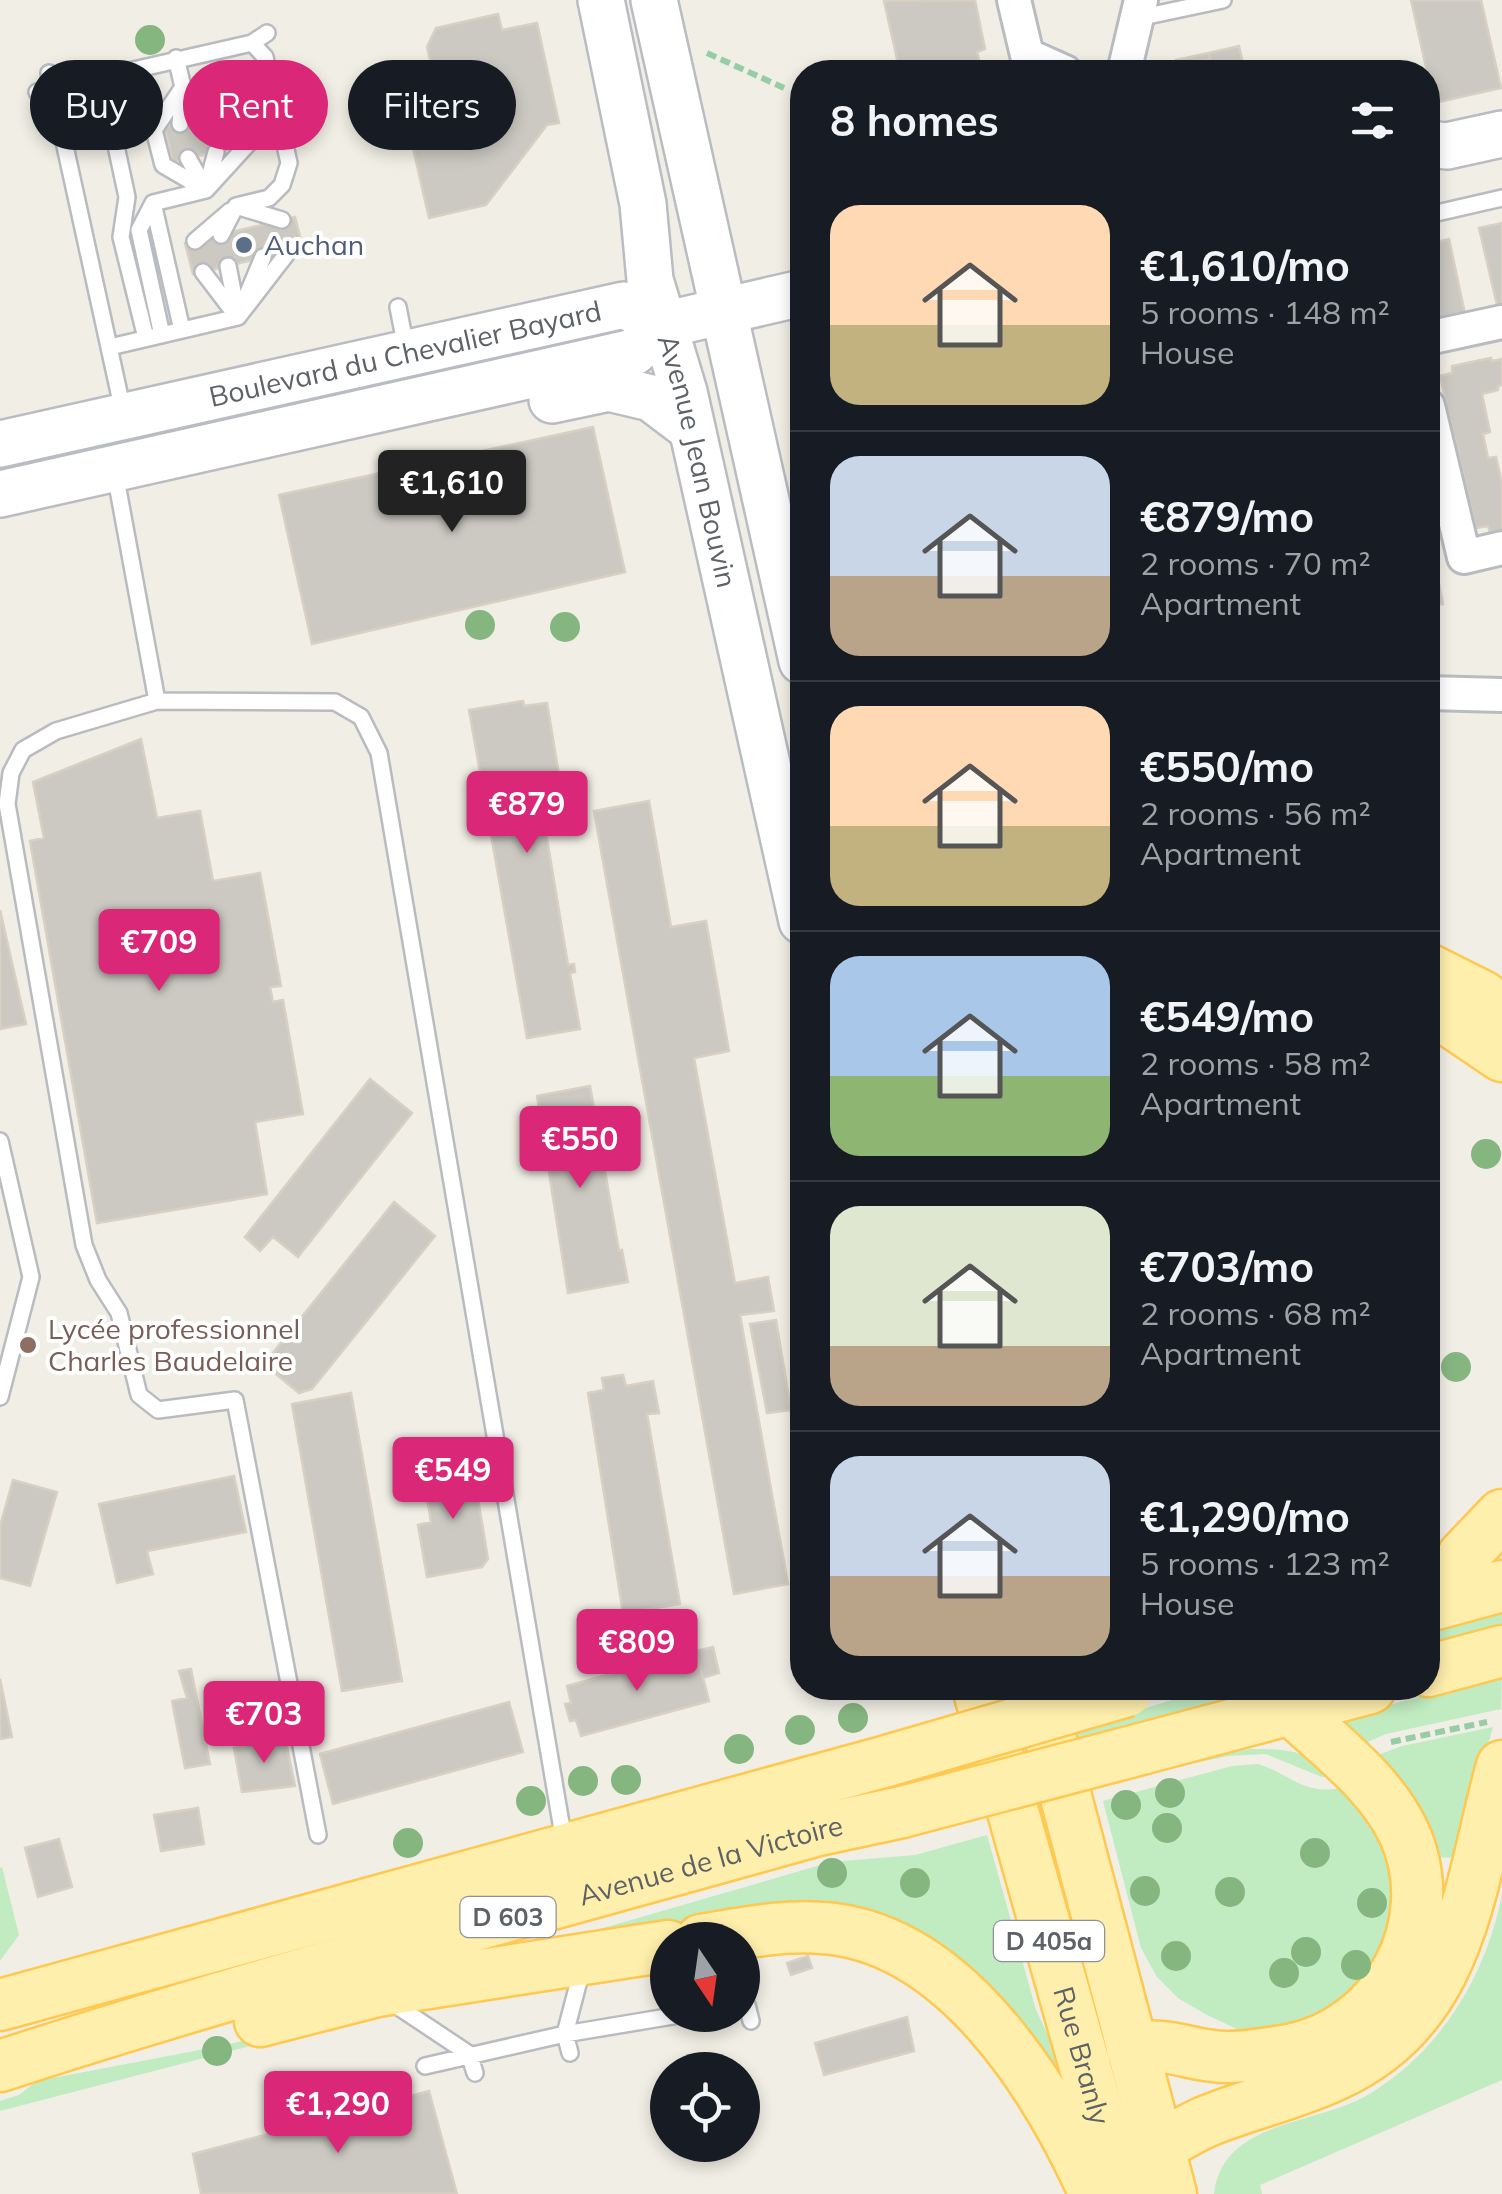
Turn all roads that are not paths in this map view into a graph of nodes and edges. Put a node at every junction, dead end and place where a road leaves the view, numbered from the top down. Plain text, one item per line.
1 (601, 0) edge
2 (654, 0) edge
3 (1014, 0) edge
4 (1223, 0) edge
5 (1140, 9) edge
6 (267, 33) dead end
7 (252, 43) junction
8 (176, 58) junction
9 (1039, 60) edge
10 (1127, 60) edge
11 (163, 61) edge
12 (183, 86) junction
13 (180, 124) dead end
14 (1502, 134) edge
15 (1440, 145) edge
16 (62, 150) edge
17 (117, 150) edge
18 (243, 150) edge
19 (216, 152) dead end
20 (188, 158) dead end
21 (206, 190) junction
22 (1502, 198) edge
23 (153, 203) junction
24 (236, 206) junction
25 (1440, 212) edge
26 (282, 220) dead end
27 (256, 226) dead end
28 (220, 235) dead end
29 (195, 240) dead end
30 (289, 251) dead end
31 (263, 257) dead end
32 (228, 266) dead end
33 (202, 272) dead end
34 (790, 296) edge
35 (398, 308) dead end
36 (726, 311) junction
37 (238, 317) junction
38 (1502, 322) edge
39 (663, 326) junction
40 (182, 330) junction
41 (1440, 335) edge
42 (154, 337) junction
43 (110, 347) junction
44 (407, 353) junction
45 (124, 416) junction
46 (692, 428) junction
47 (0, 444) edge
48 (180, 454) junction
49 (114, 469) junction
50 (0, 494) edge
51 (1440, 496) edge
52 (1502, 548) edge
53 (790, 606) edge
54 (1440, 693) edge
55 (1502, 694) edge
56 (157, 702) junction
57 (790, 867) edge
58 (1440, 974) edge
59 (1502, 1011) edge
60 (1440, 1014) edge
61 (1502, 1056) edge
62 (0, 1141) edge
63 (5, 1361) edge
64 (0, 1397) edge
65 (1502, 1515) edge
66 (1502, 1586) edge
67 (1440, 1593) edge
68 (1440, 1602) edge
69 (1502, 1650) edge
70 (1440, 1668) edge
71 (981, 1700) edge
72 (1040, 1700) edge
73 (1099, 1700) edge
74 (1327, 1700) edge
75 (1292, 1710) junction
76 (1500, 1743) edge
77 (318, 1834) dead end
78 (566, 1851) junction
79 (760, 1930) edge
80 (650, 1949) edge
81 (583, 1960) junction
82 (378, 1991) junction
83 (9, 2005) edge
84 (650, 2020) edge
85 (116, 2028) junction
86 (657, 2032) edge
87 (564, 2034) junction
88 (658, 2036) dead end
89 (1132, 2049) junction
90 (570, 2053) dead end
91 (470, 2054) junction
92 (0, 2066) edge
93 (425, 2066) dead end
94 (475, 2073) dead end
95 (1164, 2170) edge
96 (1095, 2194) edge
97 (1121, 2194) edge

1 - 39 street, Avenue Jean Bouvin
2 - 36 street, Avenue Jean Bouvin
3 - 9 street
4 - 5 lane
5 - 10 street
6 - 7 lane
7 - 8 lane
7 - 24 lane
8 - 11 lane
8 - 12 lane
12 - 13 lane
12 - 21 lane
14 - 15 street
16 - 43 lane
17 - 42 lane
18 - 21 lane
19 - 21 lane
20 - 21 lane
21 - 23 lane
22 - 25 lane
23 - 40 lane
23 - 42 lane
24 - 26 lane
24 - 27 lane
24 - 28 lane
24 - 29 lane
30 - 37 lane
31 - 37 lane
32 - 37 lane
33 - 37 lane
34 - 36 street
35 - 44 lane
36 - 39 street
36 - 53 street, Avenue Jean Bouvin
37 - 40 lane
38 - 41 street
39 - 44 street, Boulevard du Chevalier Bayard
39 - 46 street, Avenue Jean Bouvin
39 - 48 street, Boulevard du Chevalier Bayard
40 - 42 lane
42 - 43 lane
43 - 45 lane
44 - 45 street, Boulevard du Chevalier Bayard
45 - 47 street, Boulevard du Chevalier Bayard
46 - 48 street, Boulevard du Chevalier Bayard
46 - 57 street, Avenue Jean Bouvin
48 - 49 street, Boulevard du Chevalier Bayard
49 - 50 street, Boulevard du Chevalier Bayard
49 - 56 lane
51 - 52 street
54 - 55 street
56 - 77 lane
56 - 78 lane
58 - 59 main road
60 - 61 main road
62 - 63 lane
63 - 64 lane
65 - 67 main road
66 - 68 main road
69 - 70 main road
71 - 97 main road, Rue Branly / D 405a
72 - 89 main road, Rue Branly / D 405a
73 - 78 main road, Avenue de la Victoire / D 603, bridge
74 - 75 main road, Avenue de la Victoire / D 603
75 - 85 main road, Avenue de la Victoire / D 603, bridge
75 - 89 main road
76 - 95 main road
78 - 83 main road, Avenue de la Victoire / D 603
79 - 96 main road
80 - 81 main road
81 - 82 main road
81 - 87 lane
82 - 85 main road
82 - 91 lane
84 - 87 lane
85 - 92 main road, Avenue de la Victoire / D 603
86 - 88 lane
87 - 90 lane
87 - 91 lane
89 - 95 main road, Rue Branly / D 405a
91 - 93 lane
91 - 94 lane

